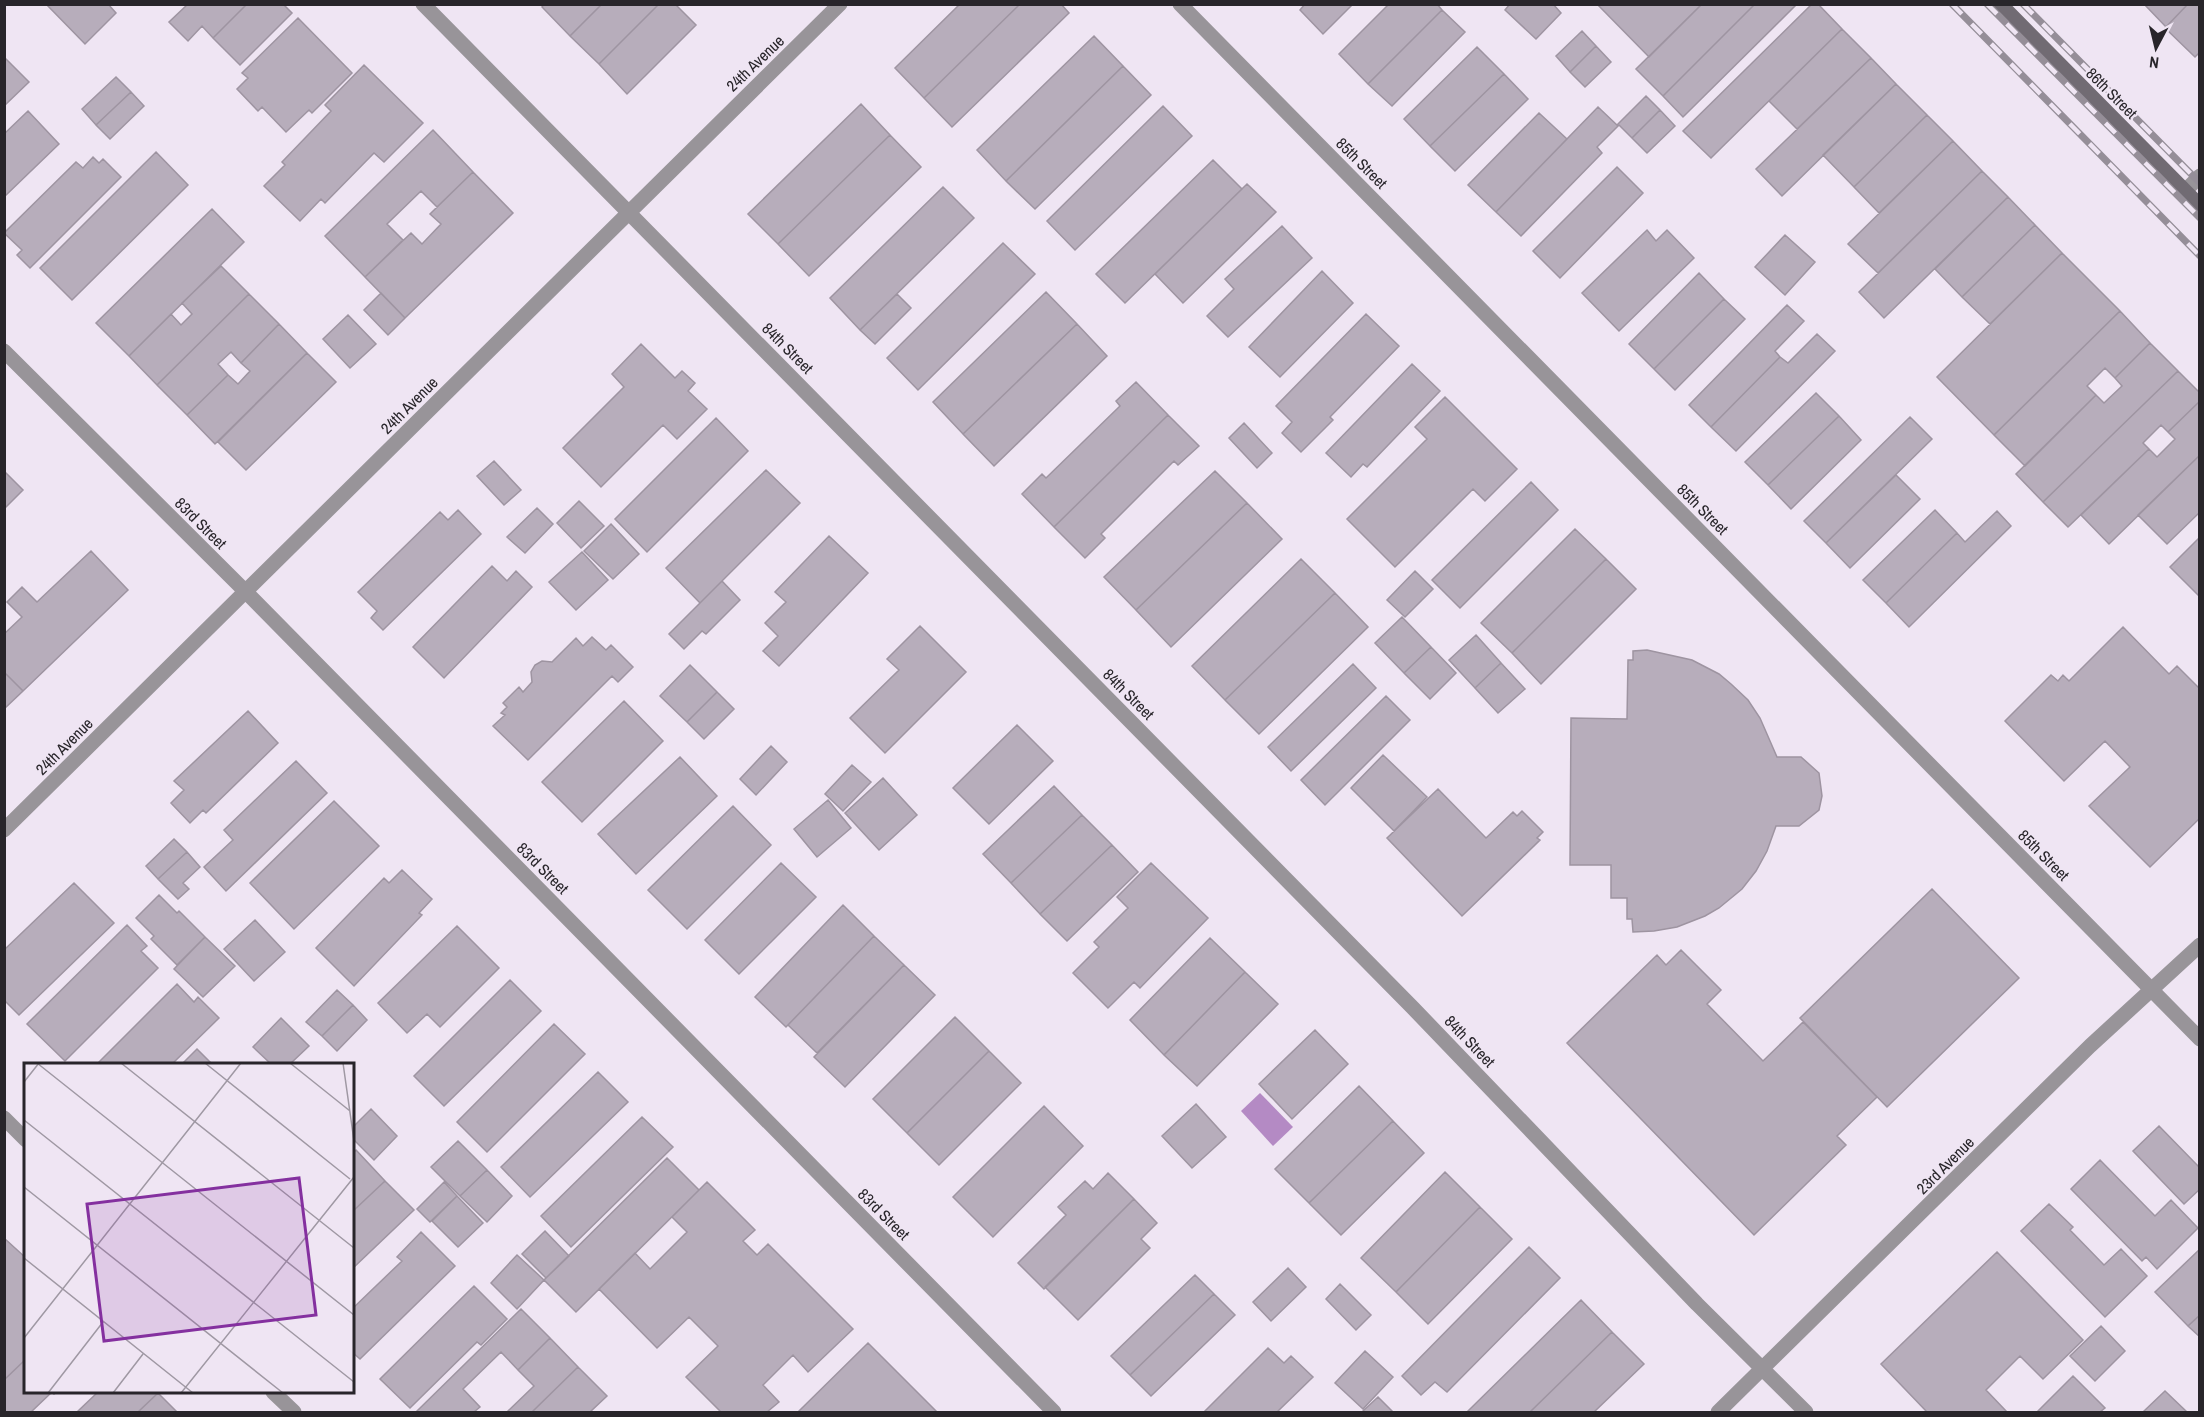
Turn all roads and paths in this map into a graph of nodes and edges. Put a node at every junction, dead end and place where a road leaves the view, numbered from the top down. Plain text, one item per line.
1 (423, 4) edge
2 (840, 4) edge
3 (1180, 4) edge
4 (2000, 4) edge
5 (2199, 176) edge
6 (2185, 191) junction
7 (2199, 206) edge
8 (628, 212) junction
9 (4, 351) edge
10 (246, 592) junction
11 (4, 830) edge
12 (2199, 945) edge
13 (2151, 989) junction
14 (2199, 1039) edge
15 (4, 1118) edge
16 (24, 1138) edge
17 (1763, 1370) junction
18 (274, 1393) edge
19 (294, 1413) edge
20 (1054, 1413) edge
21 (1718, 1413) edge
22 (1806, 1413) edge

1 - 8 street, 84th Street
2 - 8 street, 24th Avenue
3 - 13 street, 85th Street
4 - 6 main road, 86th Street
5 - 6 street
6 - 7 main road, 86th Street
8 - 10 street, 24th Avenue
8 - 17 street, 84th Street
9 - 10 street, 83rd Street
10 - 11 street, 24th Avenue
10 - 20 street, 83rd Street
12 - 13 street, 23rd Avenue
13 - 14 street, 85th Street
13 - 17 street, 23rd Avenue
15 - 16 street
17 - 21 street, 23rd Avenue
17 - 22 street, 84th Street
18 - 19 street

